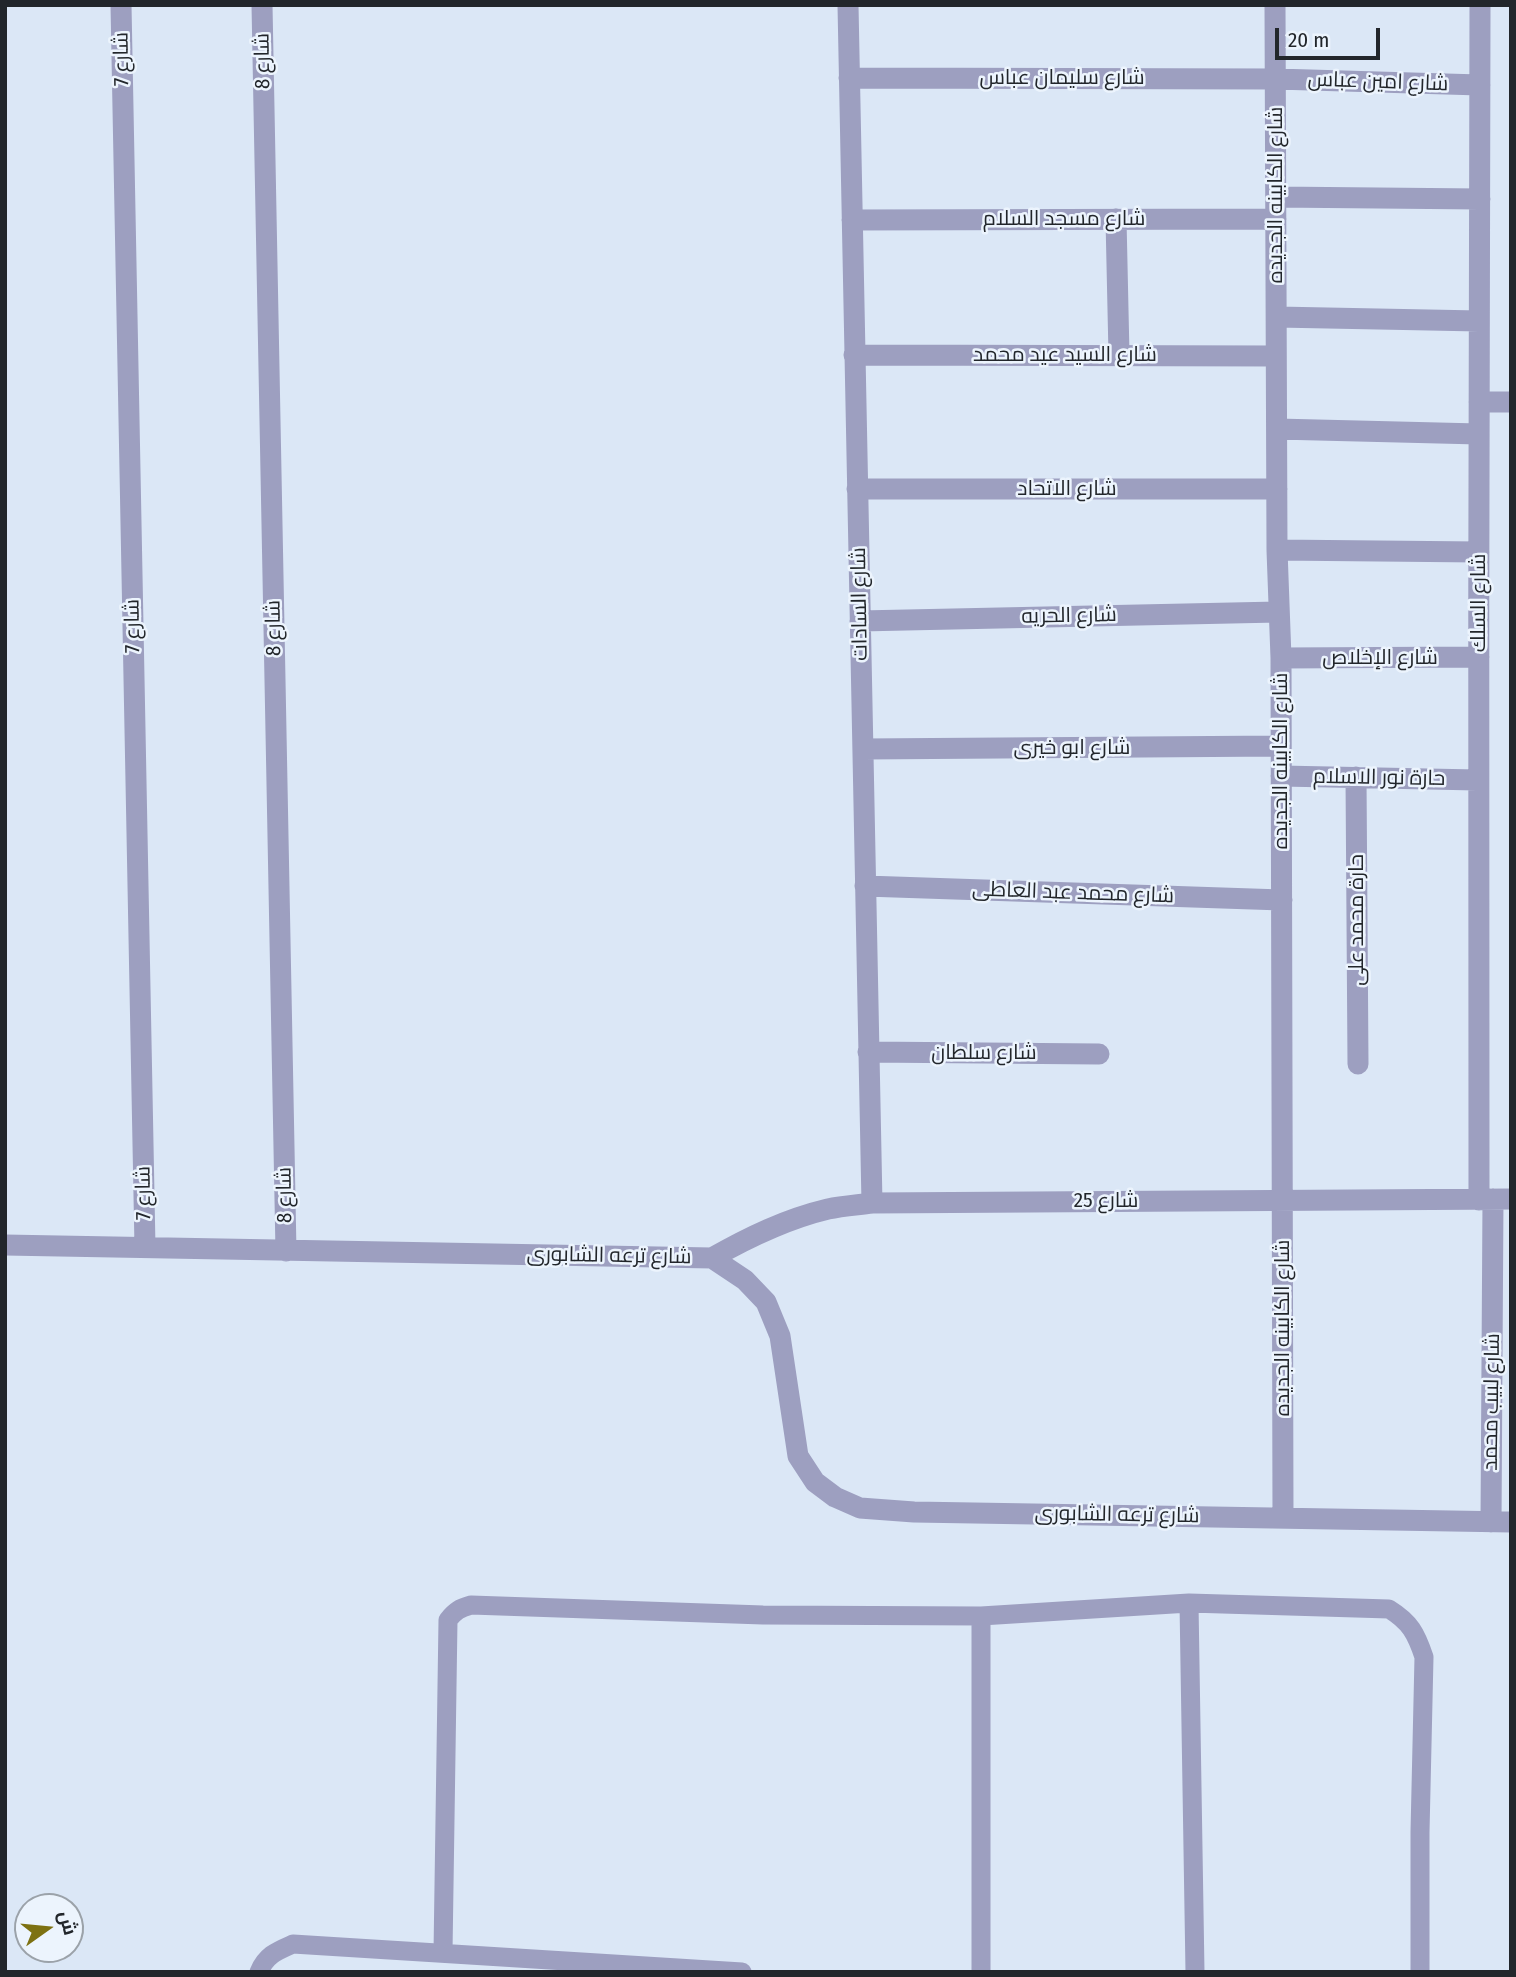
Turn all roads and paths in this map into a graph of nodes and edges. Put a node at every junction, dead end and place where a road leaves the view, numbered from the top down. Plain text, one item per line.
1 (121, 5) edge
2 (262, 5) edge
3 (848, 5) edge
4 (1275, 5) edge
5 (1480, 5) edge
6 (849, 78) junction
7 (1276, 79) junction
8 (1480, 85) junction
9 (1480, 199) junction
10 (1276, 208) junction
11 (1116, 219) junction
12 (852, 220) junction
13 (1277, 317) junction
14 (1479, 321) junction
15 (855, 355) junction
16 (1119, 355) junction
17 (1276, 356) junction
18 (1479, 402) junction
19 (1511, 402) edge
20 (1277, 429) junction
21 (1479, 434) junction
22 (857, 489) junction
23 (1277, 489) junction
24 (1277, 551) junction
25 (1479, 552) junction
26 (1278, 612) junction
27 (860, 621) junction
28 (1479, 657) junction
29 (1281, 658) junction
30 (1281, 746) junction
31 (863, 749) junction
32 (1281, 775) junction
33 (1356, 777) junction
34 (1477, 780) junction
35 (865, 886) junction
36 (1282, 900) junction
37 (868, 1052) junction
38 (1099, 1054) dead end
39 (1358, 1064) dead end
40 (1283, 1200) junction
41 (1494, 1200) edge
42 (872, 1203) junction
43 (5, 1245) edge
44 (145, 1247) junction
45 (286, 1251) junction
46 (712, 1258) junction
47 (1283, 1518) junction
48 (1501, 1522) edge
49 (1189, 1603) junction
50 (981, 1616) junction
51 (443, 1952) junction
52 (589, 1967) edge
53 (258, 1972) edge
54 (742, 1972) edge
55 (981, 1972) edge
56 (1195, 1972) edge
57 (1420, 1972) edge

1 - 44 street, شارع 7
2 - 45 street, شارع 8
3 - 6 street, شارع السادات
4 - 7 street, شارع الكابينه الجديده
5 - 8 street, شارع السلك
6 - 7 street, شارع سليمان عباس
6 - 12 street, شارع السادات
7 - 8 street, شارع امين عباس
7 - 10 street, شارع الكابينه الجديده
8 - 9 street, شارع السلك
9 - 10 street, شارع مسجد السلام
9 - 14 street, شارع السلك
10 - 11 street, شارع مسجد السلام
10 - 13 street, شارع الكابينه الجديده
11 - 12 street, شارع مسجد السلام
11 - 16 street
12 - 15 street, شارع السادات
13 - 14 street
13 - 17 street, شارع الكابينه الجديده
14 - 18 street, شارع السلك
15 - 16 street, شارع السيد عيد محمد
15 - 22 street, شارع السادات
16 - 17 street, شارع السيد عيد محمد
17 - 20 street, شارع الكابينه الجديده
18 - 19 street
18 - 21 street, شارع السلك
20 - 21 street
20 - 23 street, شارع الكابينه الجديده
21 - 25 street, شارع السلك
22 - 23 street, شارع الاتحاد
22 - 27 street, شارع السادات
23 - 24 street, شارع الكابينه الجديده
24 - 25 street
24 - 26 street, شارع الكابينه الجديده
25 - 28 street, شارع السلك
26 - 27 street, شارع الحريه
26 - 29 street, شارع الكابينه الجديده
27 - 31 street, شارع السادات
28 - 29 street, شارع الإخلاص
28 - 34 street, شارع السلك
29 - 30 street, شارع الكابينه الجديده
30 - 31 street, شارع ابو خيرى
30 - 32 street, شارع الكابينه الجديده
31 - 35 street, شارع السادات
32 - 33 street, حارة نور الاسلام
32 - 36 street, شارع الكابينه الجديده
33 - 34 street, حارة نور الاسلام
33 - 39 street, حارة محمد على
34 - 41 street, شارع السلك
35 - 36 street, شارع محمد عبد العاطى
35 - 37 street, شارع السادات
36 - 40 street, شارع الكابينه الجديده
37 - 38 street, شارع سلطان
37 - 42 street, شارع السادات
40 - 41 street, شارع 25
40 - 42 street, شارع 25
40 - 47 street, شارع الكابينه الجديده
41 - 48 street, شارع لبيب محمد
42 - 46 street, شارع 25
43 - 44 street, شارع ترعه الشابورى
44 - 45 street, شارع ترعه الشابورى
45 - 46 street, شارع ترعه الشابورى
46 - 47 street, شارع ترعه الشابورى
47 - 48 street, شارع ترعه الشابورى
49 - 50 lane
49 - 56 lane
49 - 57 lane
50 - 51 lane
50 - 55 lane
51 - 52 lane
51 - 53 lane
52 - 54 lane

